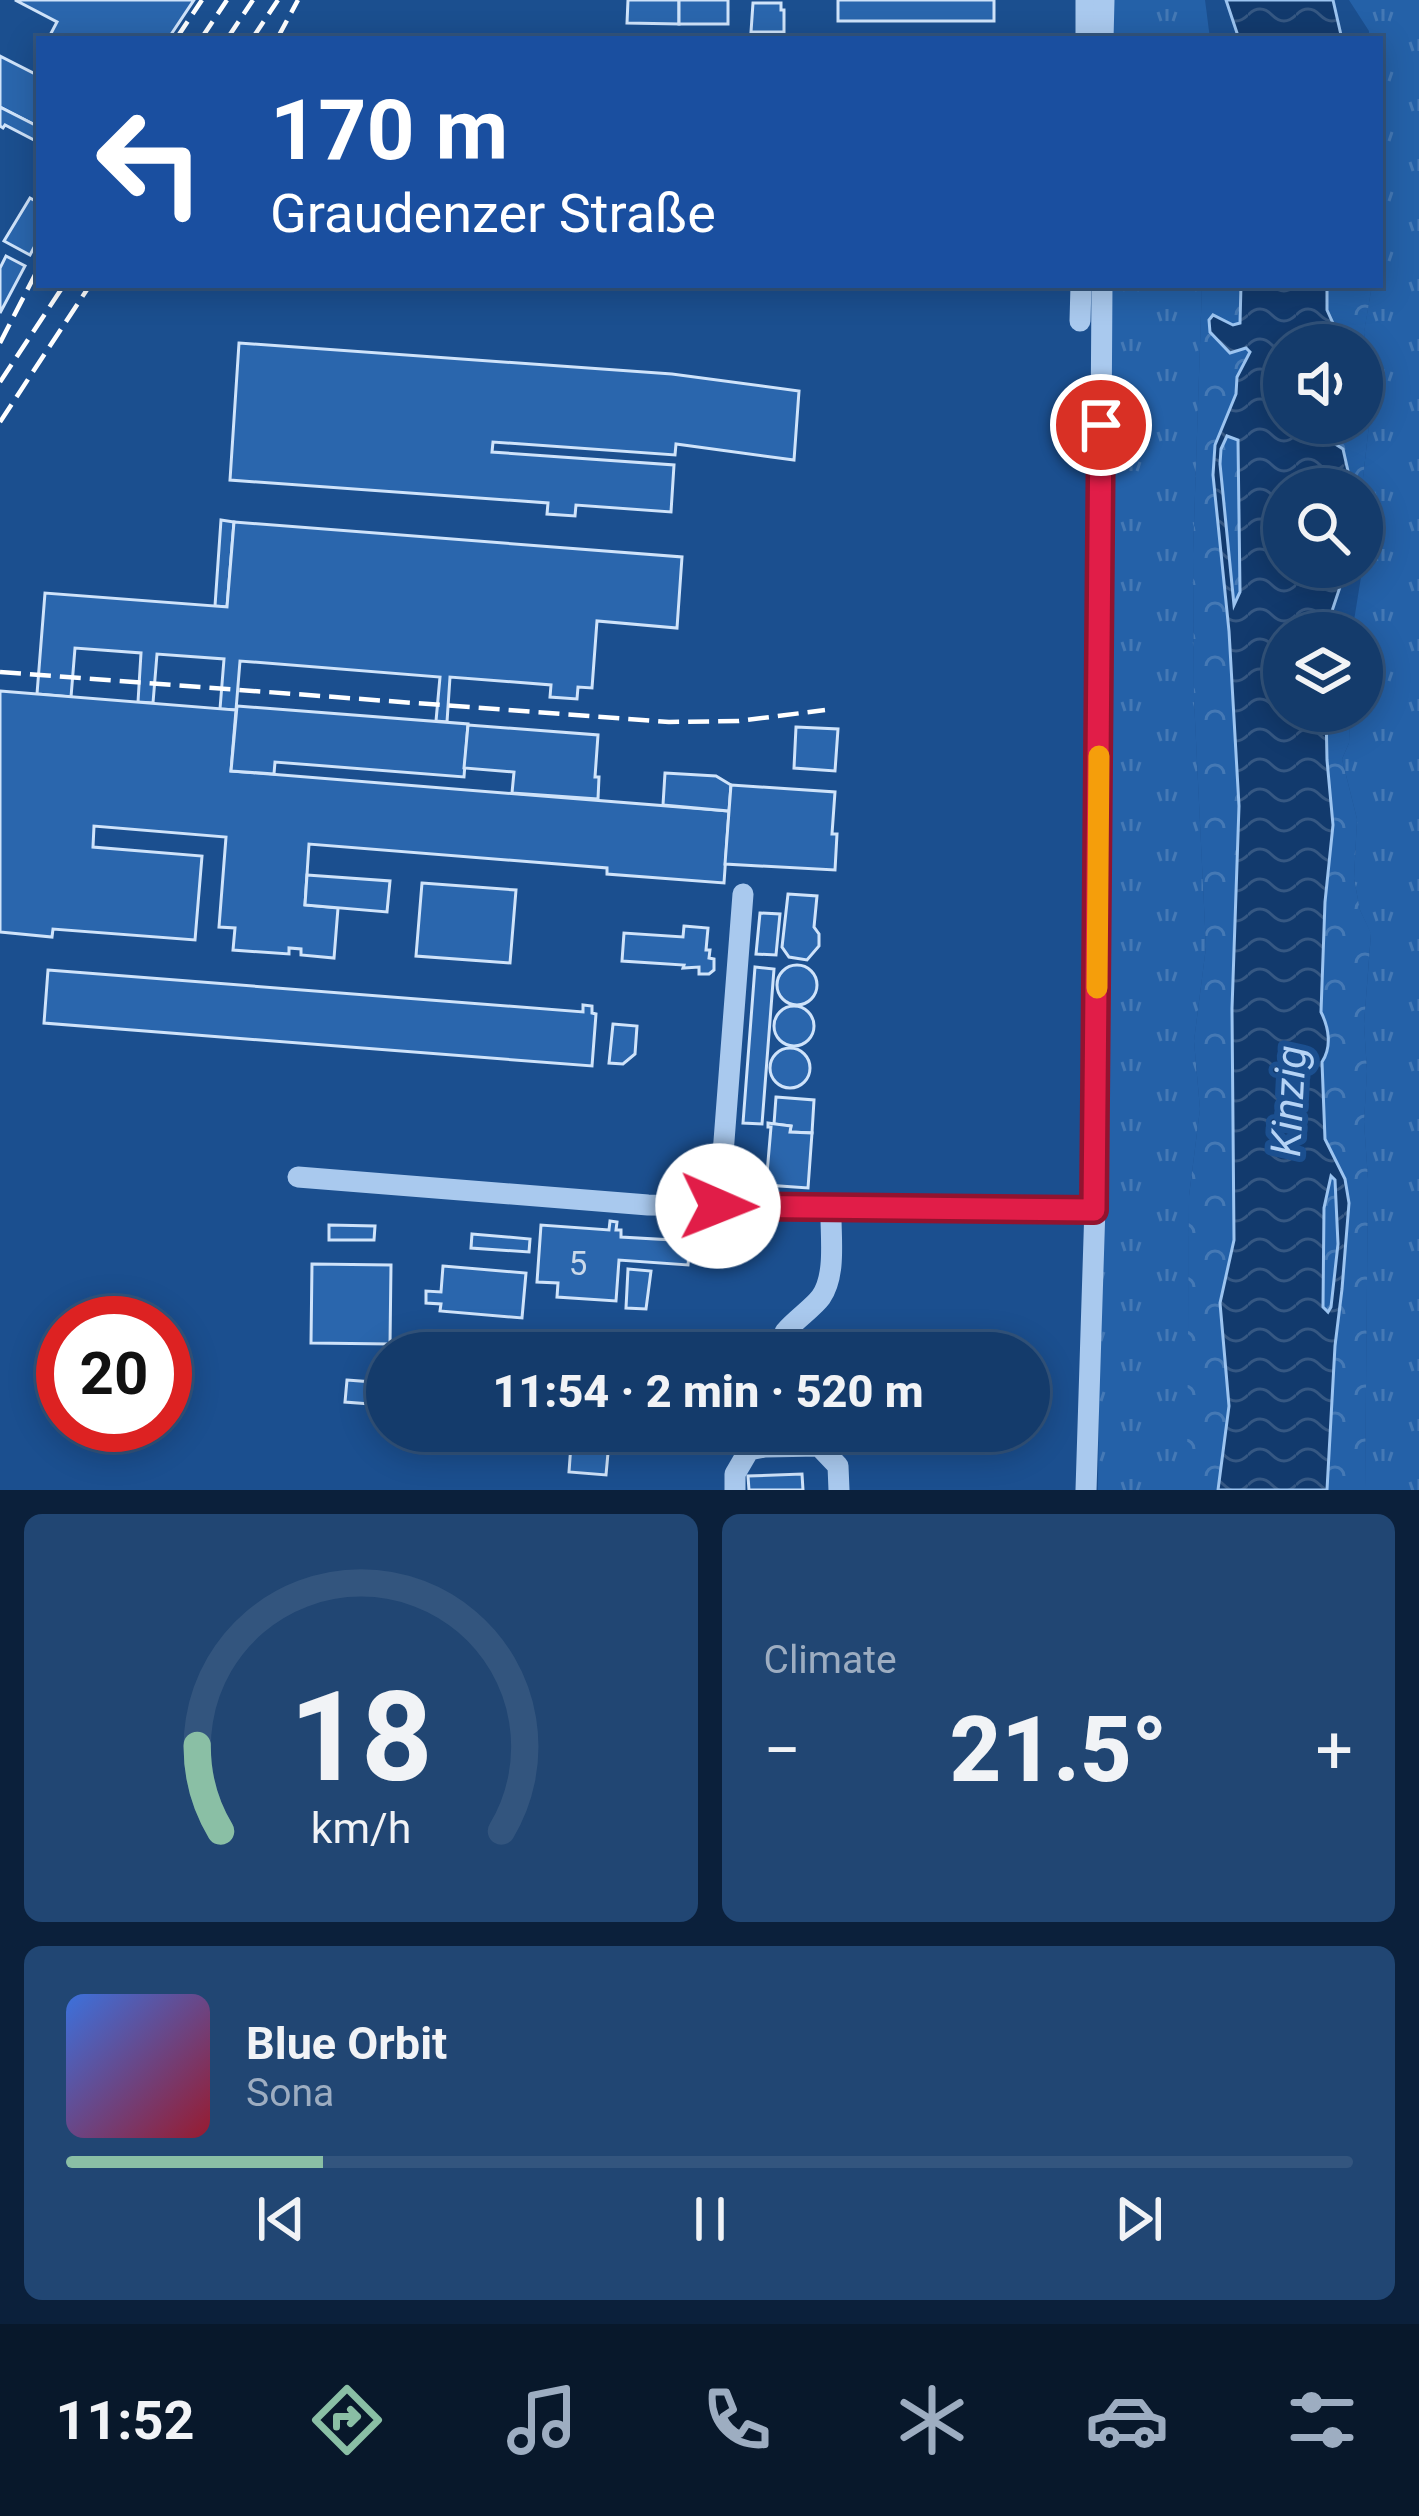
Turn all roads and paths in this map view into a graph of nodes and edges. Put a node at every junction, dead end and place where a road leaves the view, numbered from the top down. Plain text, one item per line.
1 (1087, 0) edge
2 (1104, 0) edge
3 (1086, 36) edge
4 (1103, 36) edge
5 (1081, 288) edge
6 (1102, 288) edge
7 (1080, 321) dead end
8 (743, 894) dead end
9 (298, 1177) dead end
10 (718, 1206) junction
11 (831, 1207) junction
12 (1094, 1210) junction
13 (785, 1332) edge
14 (748, 1452) edge
15 (824, 1452) edge
16 (1085, 1484) edge
17 (735, 1490) edge
18 (839, 1490) edge

1 - 3 street
2 - 4 street
5 - 7 street
6 - 12 street
8 - 10 street
9 - 10 street
10 - 11 street
11 - 12 street
11 - 13 street
12 - 16 street
14 - 17 street
15 - 18 street

